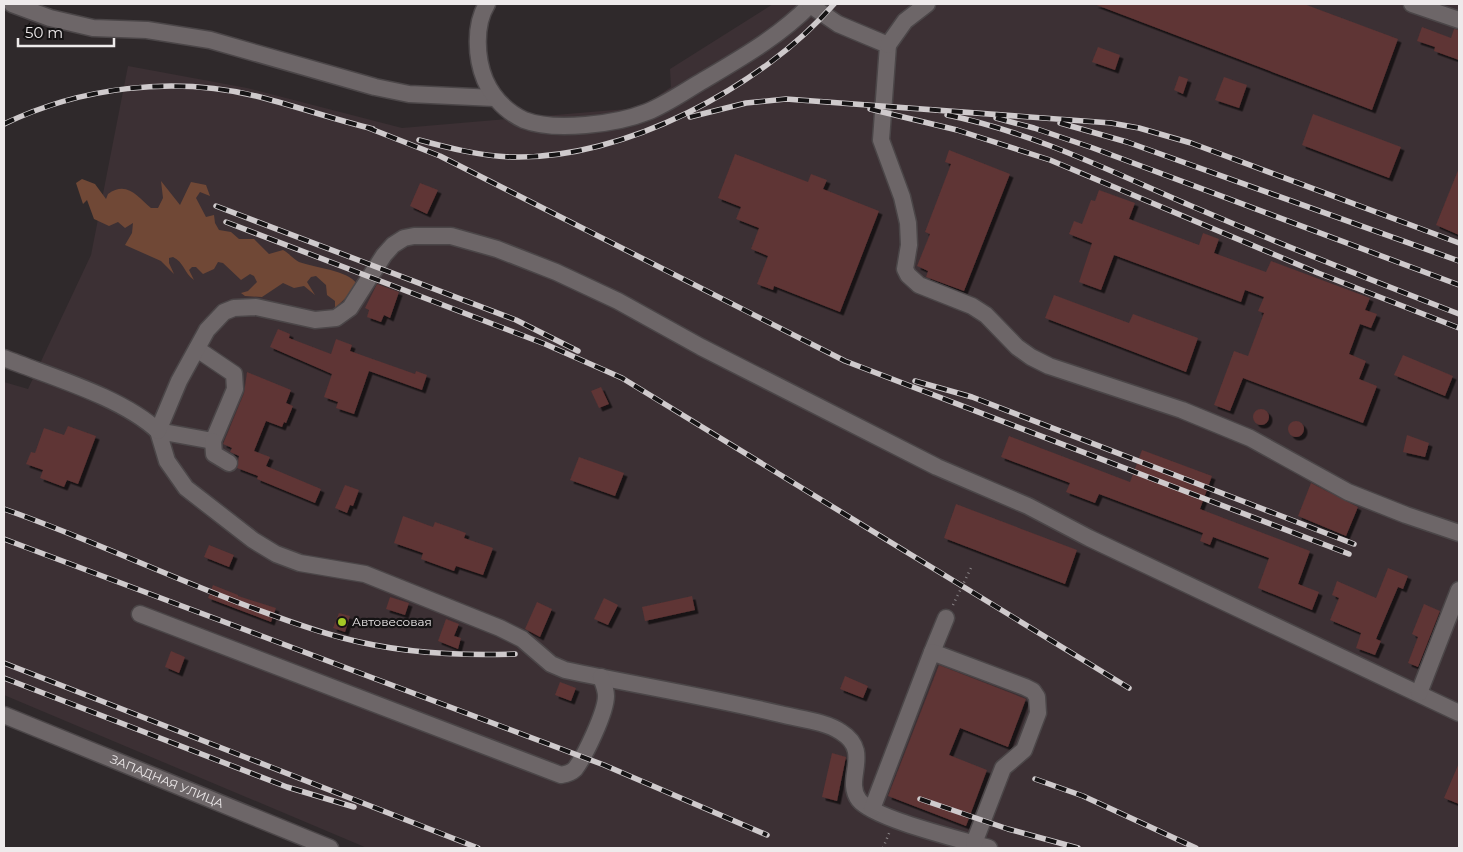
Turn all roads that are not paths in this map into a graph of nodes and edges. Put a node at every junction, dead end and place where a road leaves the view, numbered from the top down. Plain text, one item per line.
1 (12, 4) edge
2 (487, 4) edge
3 (811, 4) edge
4 (927, 4) edge
5 (1412, 4) edge
6 (1459, 20) edge
7 (888, 45) junction
8 (495, 98) junction
9 (197, 349) junction
10 (4, 358) edge
11 (158, 432) junction
12 (213, 441) junction
13 (229, 463) dead end
14 (1459, 533) edge
15 (1459, 590) edge
16 (1456, 607) edge
17 (140, 614) dead end
18 (946, 618) road end
19 (932, 652) junction
20 (601, 677) junction
21 (1419, 693) junction
22 (1459, 713) edge
23 (4, 715) edge
24 (872, 810) junction
25 (982, 846) edge
26 (330, 848) edge

1 - 8 street
2 - 8 street
3 - 7 street
3 - 8 street
4 - 7 street
5 - 6 street
7 - 14 street
9 - 11 street
9 - 12 street
9 - 21 street
10 - 11 street
11 - 12 street
11 - 20 street
12 - 13 street
15 - 16 street
16 - 21 street
17 - 20 street
18 - 19 street
19 - 24 street
19 - 25 street
20 - 24 street
21 - 22 street
23 - 26 street, ЗАПАДНАЯ УЛИЦА
24 - 25 street

